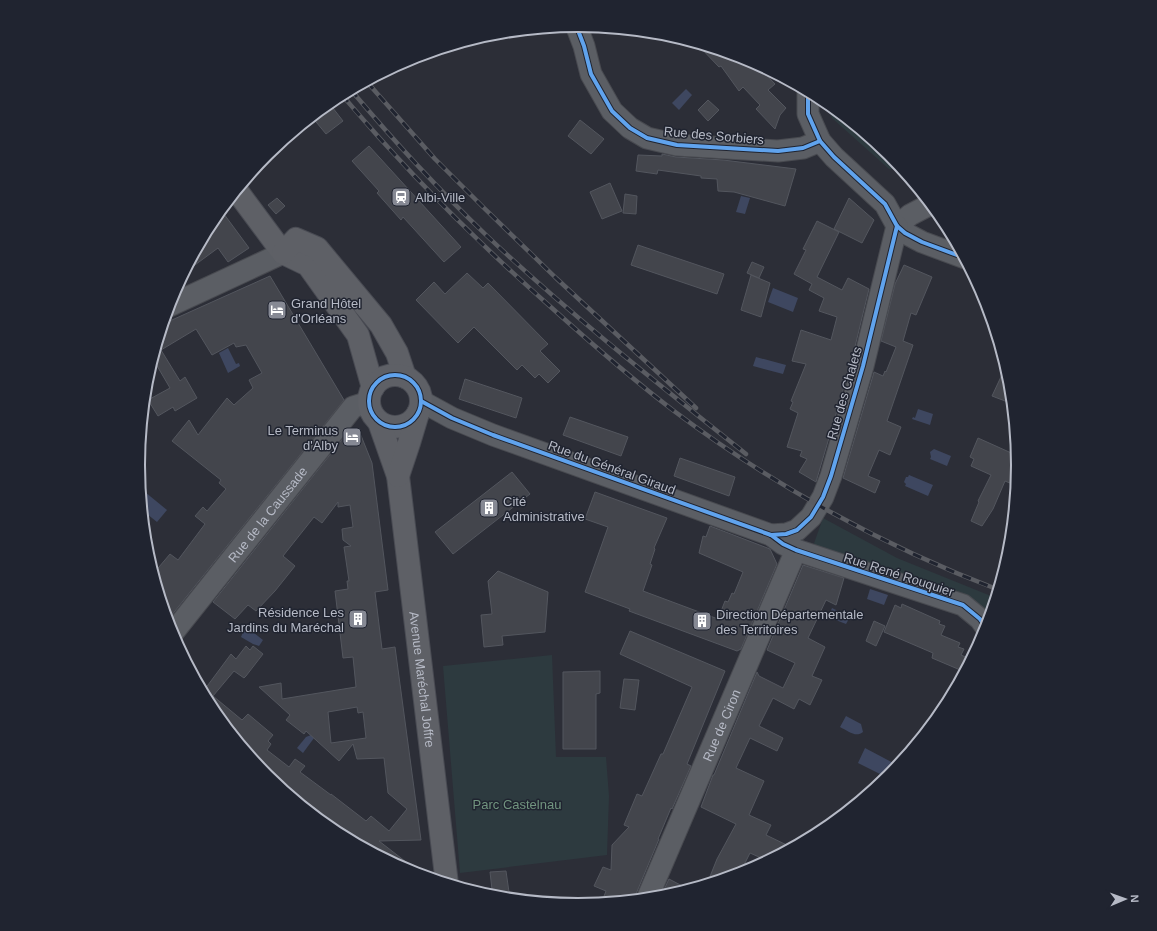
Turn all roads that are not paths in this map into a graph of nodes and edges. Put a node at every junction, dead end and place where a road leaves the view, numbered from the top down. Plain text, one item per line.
1 (579, 32) edge
2 (808, 98) edge
3 (820, 141) junction
4 (240, 195) edge
5 (926, 207) edge
6 (897, 226) junction
7 (283, 253) junction
8 (957, 255) edge
9 (177, 302) edge
10 (405, 377) junction
11 (371, 395) junction
12 (419, 407) junction
13 (379, 422) junction
14 (398, 476) junction
15 (771, 535) junction
16 (796, 550) junction
17 (982, 622) edge
18 (177, 628) edge
19 (446, 878) edge
20 (650, 893) edge

1 - 3 street, Rue des Sorbiers
2 - 3 street
3 - 6 street
4 - 7 main road
5 - 6 street
6 - 8 street
6 - 15 street, Rue des Chalets
7 - 9 street
7 - 10 main road
7 - 11 main road
10 - 11 main road
10 - 12 main road
11 - 13 main road
11 - 18 street, Rue de la Caussade
12 - 13 main road
12 - 14 main road
12 - 15 street, Rue du Général Giraud
13 - 14 main road
14 - 19 main road, Avenue Maréchal Joffre
15 - 16 street, Rue du Général Giraud
16 - 17 street, Rue René Rouquier
16 - 20 street, Rue de Ciron

